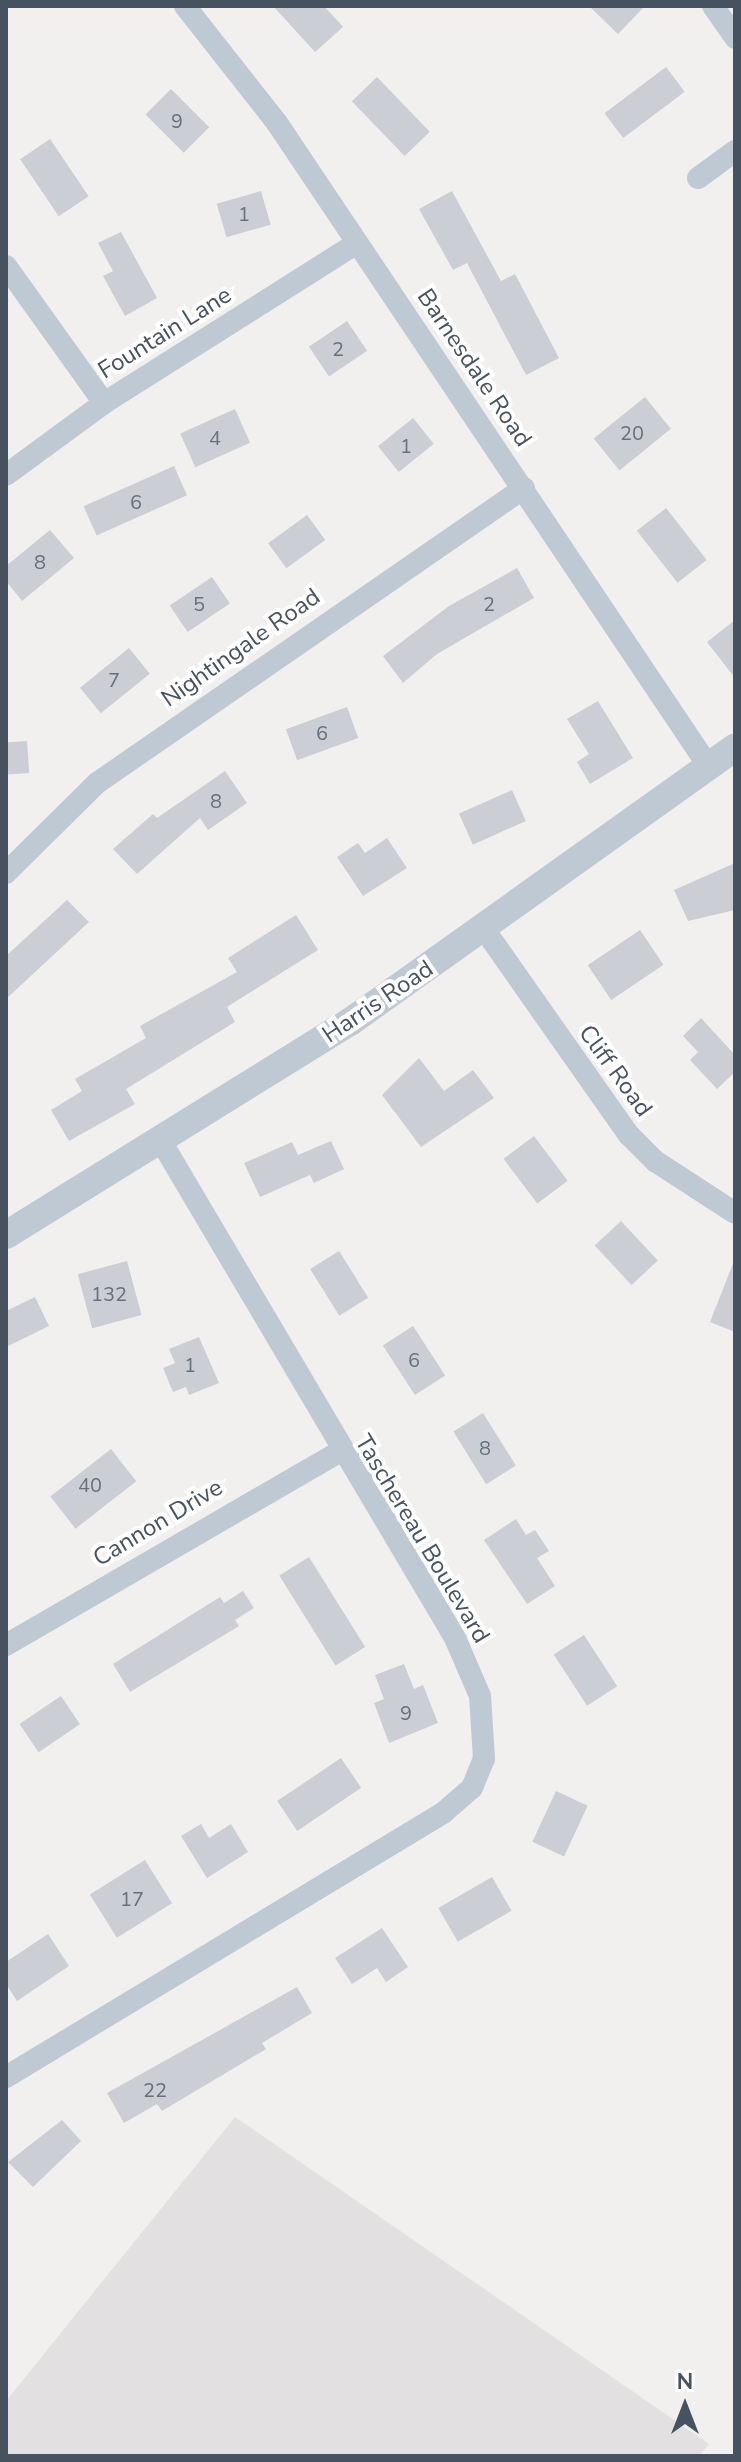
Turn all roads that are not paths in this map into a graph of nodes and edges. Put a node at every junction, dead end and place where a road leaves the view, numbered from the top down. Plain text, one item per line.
1 (185, 6) edge
2 (713, 6) edge
3 (735, 38) edge
4 (735, 151) edge
5 (698, 178) dead end
6 (357, 243) junction
7 (6, 266) edge
8 (104, 403) junction
9 (6, 475) edge
10 (524, 488) junction
11 (735, 747) edge
12 (709, 767) junction
13 (6, 873) edge
14 (484, 929) junction
15 (162, 1143) junction
16 (735, 1213) edge
17 (6, 1235) edge
18 (339, 1452) junction
19 (6, 1645) edge
20 (6, 2077) edge

1 - 6 street, Barnesdale Road
2 - 3 street
4 - 5 street
6 - 8 street, Fountain Lane
6 - 10 street, Barnesdale Road
7 - 8 street
8 - 9 street, Fountain Lane
10 - 12 street, Barnesdale Road
10 - 13 street, Nightingale Road
11 - 12 street, Harris Road
12 - 14 street, Harris Road
14 - 15 street, Harris Road
14 - 16 street, Cliff Road
15 - 17 street, Harris Road
15 - 18 street, Taschereau Boulevard
18 - 19 street, Cannon Drive
18 - 20 street, Taschereau Boulevard

